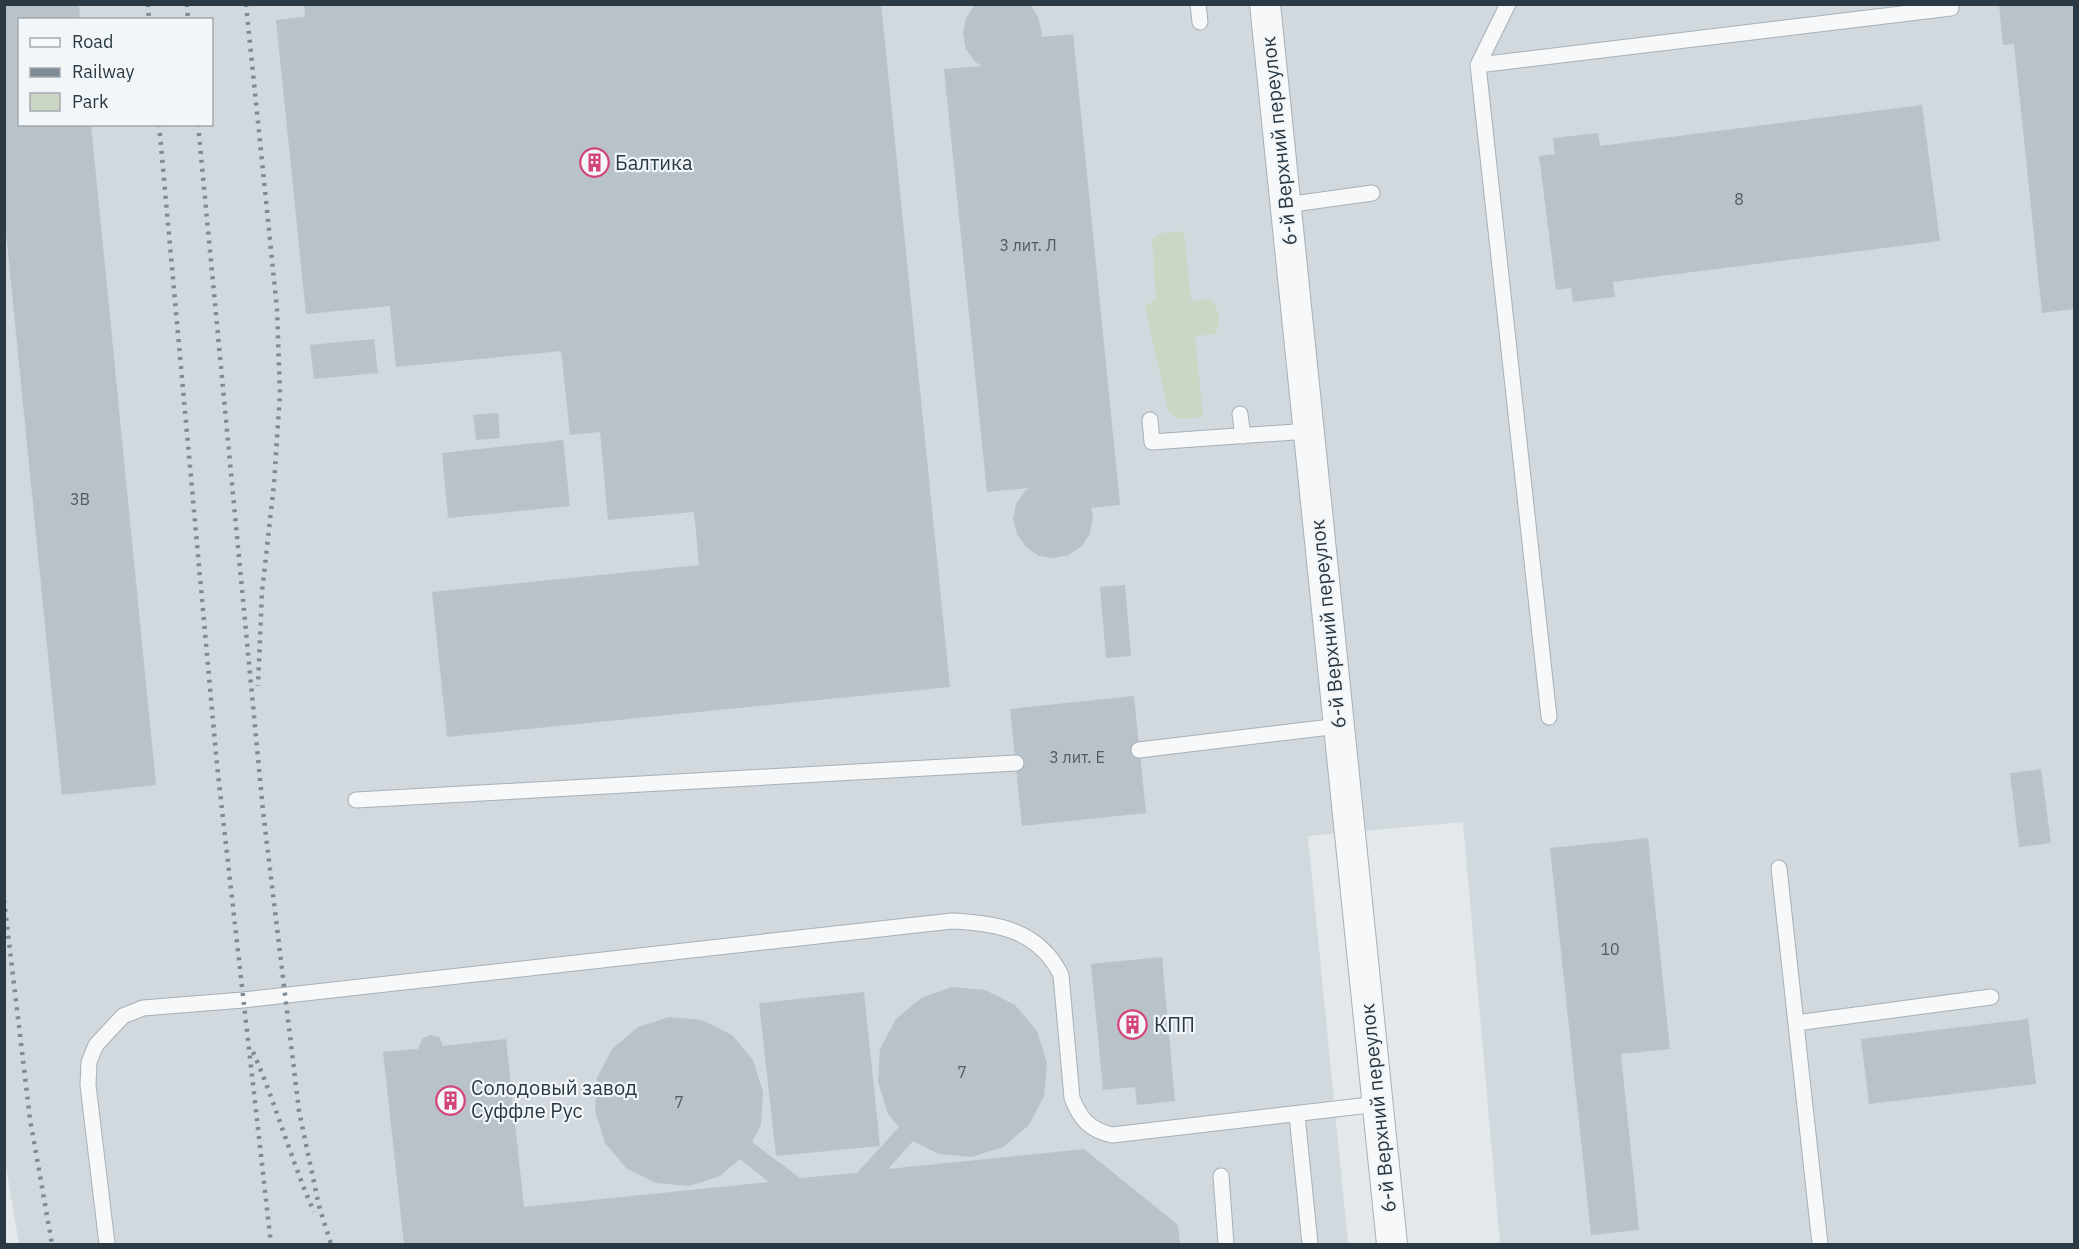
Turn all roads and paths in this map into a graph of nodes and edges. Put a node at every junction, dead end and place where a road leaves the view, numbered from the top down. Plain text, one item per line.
1 (1198, 4) edge
2 (1265, 4) edge
3 (1508, 4) edge
4 (1950, 4) edge
5 (1200, 22) dead end
6 (1478, 65) junction
7 (1372, 193) dead end
8 (1286, 205) junction
9 (1240, 414) dead end
10 (1150, 420) dead end
11 (1309, 431) junction
12 (1243, 436) junction
13 (1549, 717) dead end
14 (1339, 726) junction
15 (1139, 750) dead end
16 (1016, 764) dead end
17 (356, 800) dead end
18 (1779, 868) dead end
19 (1991, 998) dead end
20 (1796, 1023) junction
21 (1377, 1104) junction
22 (1297, 1115) junction
23 (1221, 1176) dead end
24 (107, 1245) edge
25 (1226, 1245) edge
26 (1310, 1245) edge
27 (1392, 1245) edge
28 (1820, 1245) edge

1 - 5 lane
2 - 8 street, 6-й Верхний переулок
3 - 6 lane
4 - 6 lane
6 - 13 lane
7 - 8 lane
8 - 11 street, 6-й Верхний переулок
9 - 12 lane
10 - 12 lane
11 - 12 lane
11 - 14 street, 6-й Верхний переулок
14 - 15 lane
14 - 21 street, 6-й Верхний переулок
16 - 17 lane
18 - 20 lane
19 - 20 lane
20 - 28 lane
21 - 22 lane
21 - 27 street, 6-й Верхний переулок
22 - 24 lane
22 - 26 lane
23 - 25 lane

